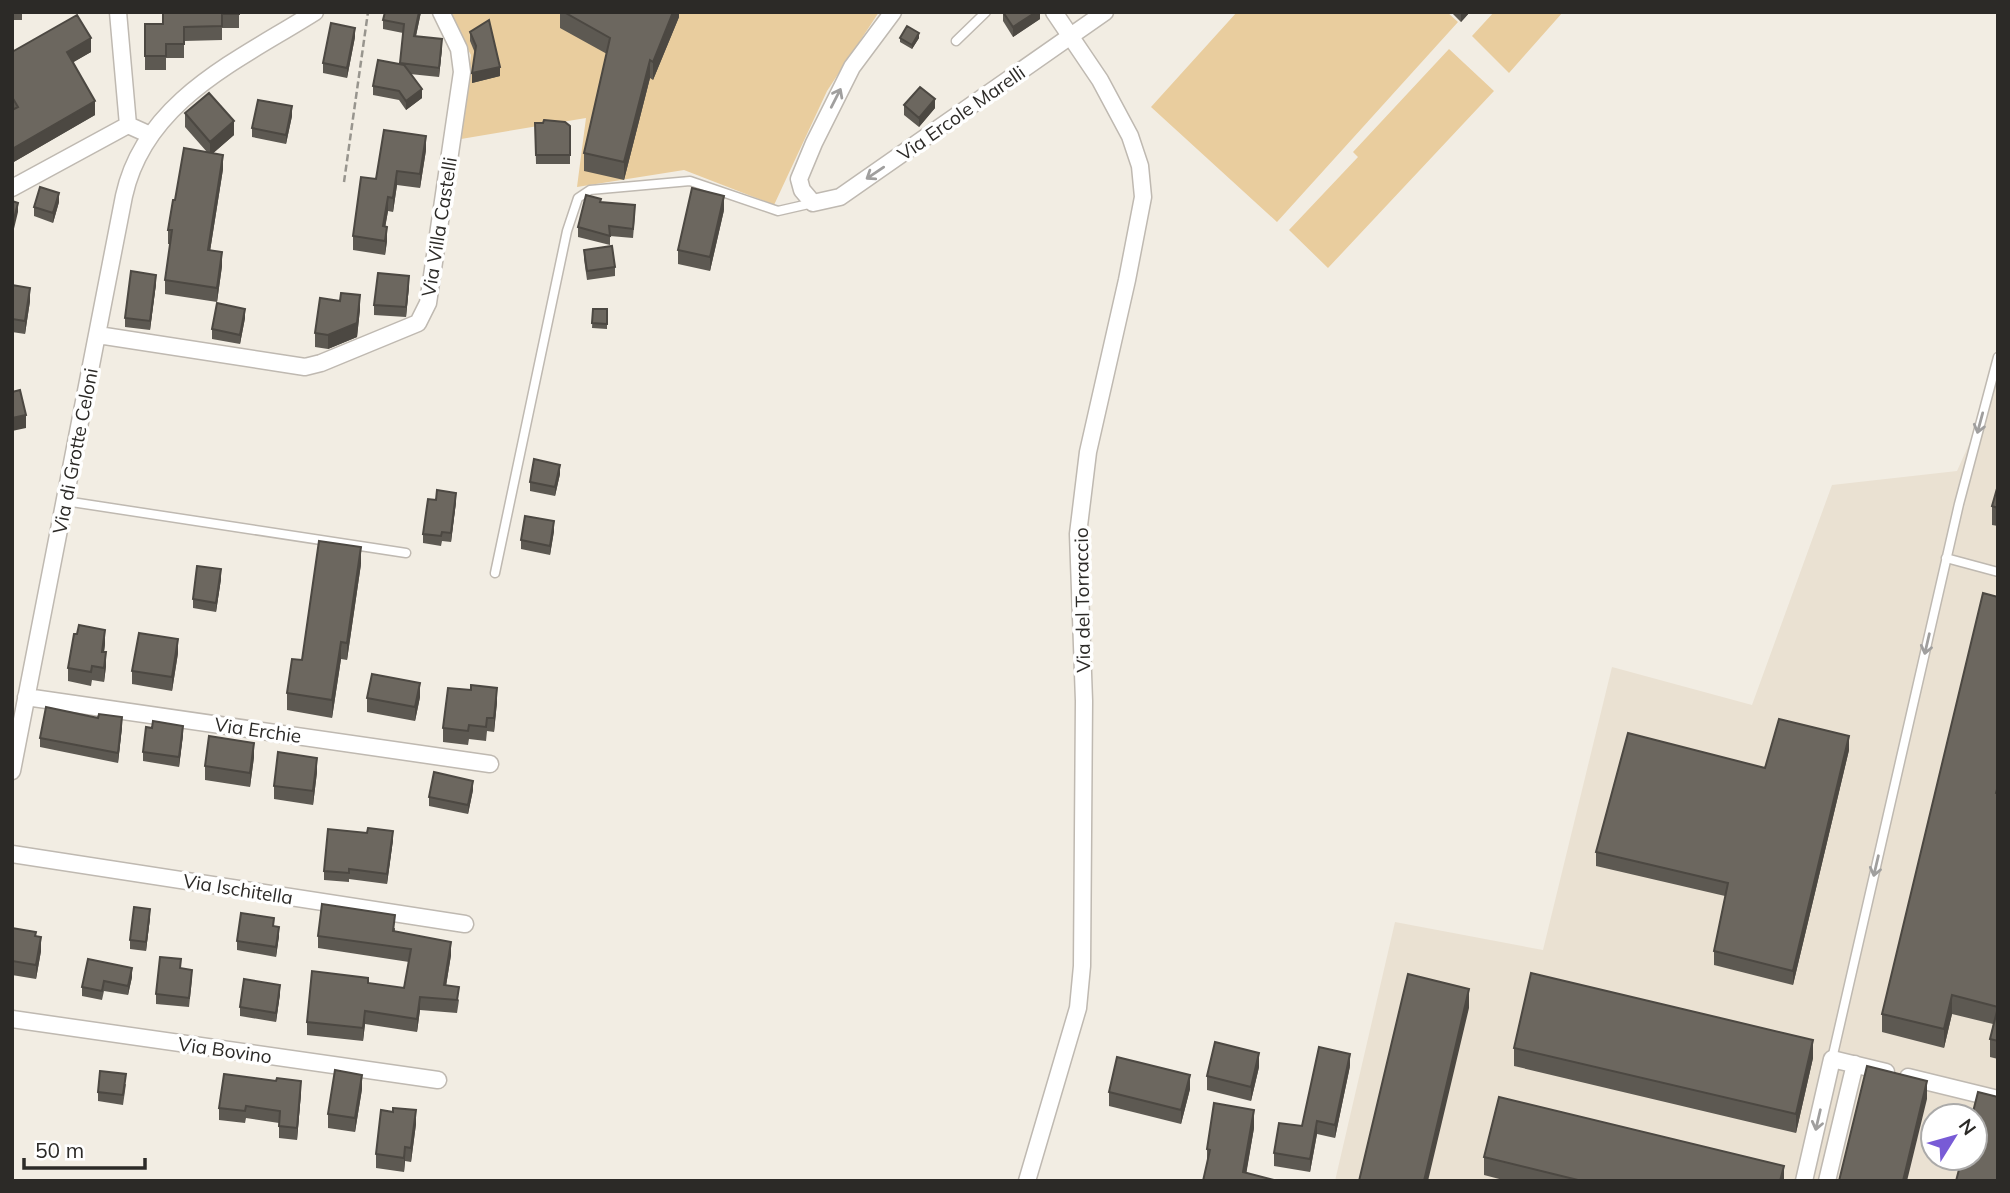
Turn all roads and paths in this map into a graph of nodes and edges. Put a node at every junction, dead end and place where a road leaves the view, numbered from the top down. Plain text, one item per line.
1 (118, 12) edge
2 (315, 12) edge
3 (368, 12) edge
4 (441, 12) edge
5 (893, 12) edge
6 (986, 12) edge
7 (1054, 12) edge
8 (1105, 12) edge
9 (1070, 35) junction
10 (956, 41) dead end
11 (128, 125) junction
12 (148, 134) junction
13 (344, 182) dead end
14 (12, 188) edge
15 (813, 203) junction
16 (98, 335) junction
17 (1998, 357) edge
18 (65, 501) junction
19 (407, 554) dead end
20 (1946, 558) junction
21 (1998, 572) edge
22 (495, 573) dead end
23 (21, 706) edge
24 (490, 764) dead end
25 (12, 771) edge
26 (12, 854) edge
27 (465, 924) dead end
28 (12, 1019) edge
29 (1832, 1059) junction
30 (1855, 1065) junction
31 (438, 1080) dead end
32 (1998, 1099) edge
33 (1027, 1181) edge
34 (1804, 1181) edge
35 (1828, 1181) edge

1 - 11 street
2 - 12 street, Via di Grotte Celoni
3 - 13 path
4 - 16 street, Via Villa Castelli
15 -> 5 street
6 - 10 lane
7 - 9 street, Via del Torraccio
8 - 9 street, Via Ercole Marelli
9 -> 15 street, Via Ercole Marelli
9 - 33 street, Via del Torraccio
11 - 12 street
11 - 14 street
12 - 16 street, Via di Grotte Celoni
15 - 22 lane
16 - 18 street, Via di Grotte Celoni
17 -> 20 lane
18 - 19 lane
18 - 23 street, Via di Grotte Celoni
20 - 21 lane
20 -> 29 lane
23 - 24 street, Via Erchie
23 - 25 street, Via di Grotte Celoni
26 - 27 street, Via Ischitella
28 - 31 street, Via Bovino
29 - 30 street
29 -> 34 street
30 - 32 street
30 - 35 street

